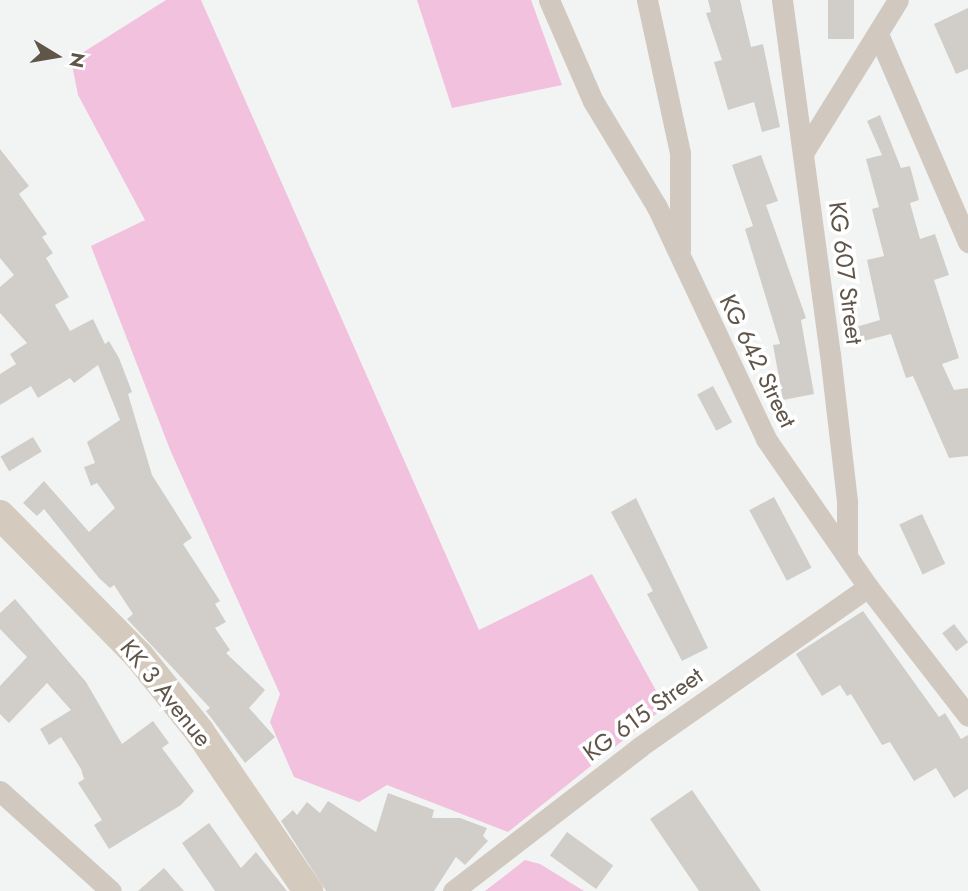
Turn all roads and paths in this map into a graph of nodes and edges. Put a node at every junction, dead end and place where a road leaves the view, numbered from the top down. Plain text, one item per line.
1 (549, 0) edge
2 (647, 0) edge
3 (782, 0) edge
4 (898, 0) edge
5 (878, 34) junction
6 (805, 150) junction
7 (968, 242) edge
8 (680, 254) junction
9 (0, 514) edge
10 (847, 555) junction
11 (868, 587) junction
12 (968, 716) edge
13 (0, 791) edge
14 (111, 891) edge
15 (308, 891) edge
16 (453, 891) edge

1 - 8 street, KG 642 Street
2 - 8 street
3 - 6 street, KG 607 Street
4 - 5 street
5 - 6 street
5 - 7 street
6 - 10 street, KG 607 Street
8 - 10 street, KG 642 Street
9 - 15 street, KK 3 Avenue
10 - 11 street, KG 642 Street
11 - 12 street, KG 642 Street
11 - 16 street, KG 615 Street
13 - 14 street

